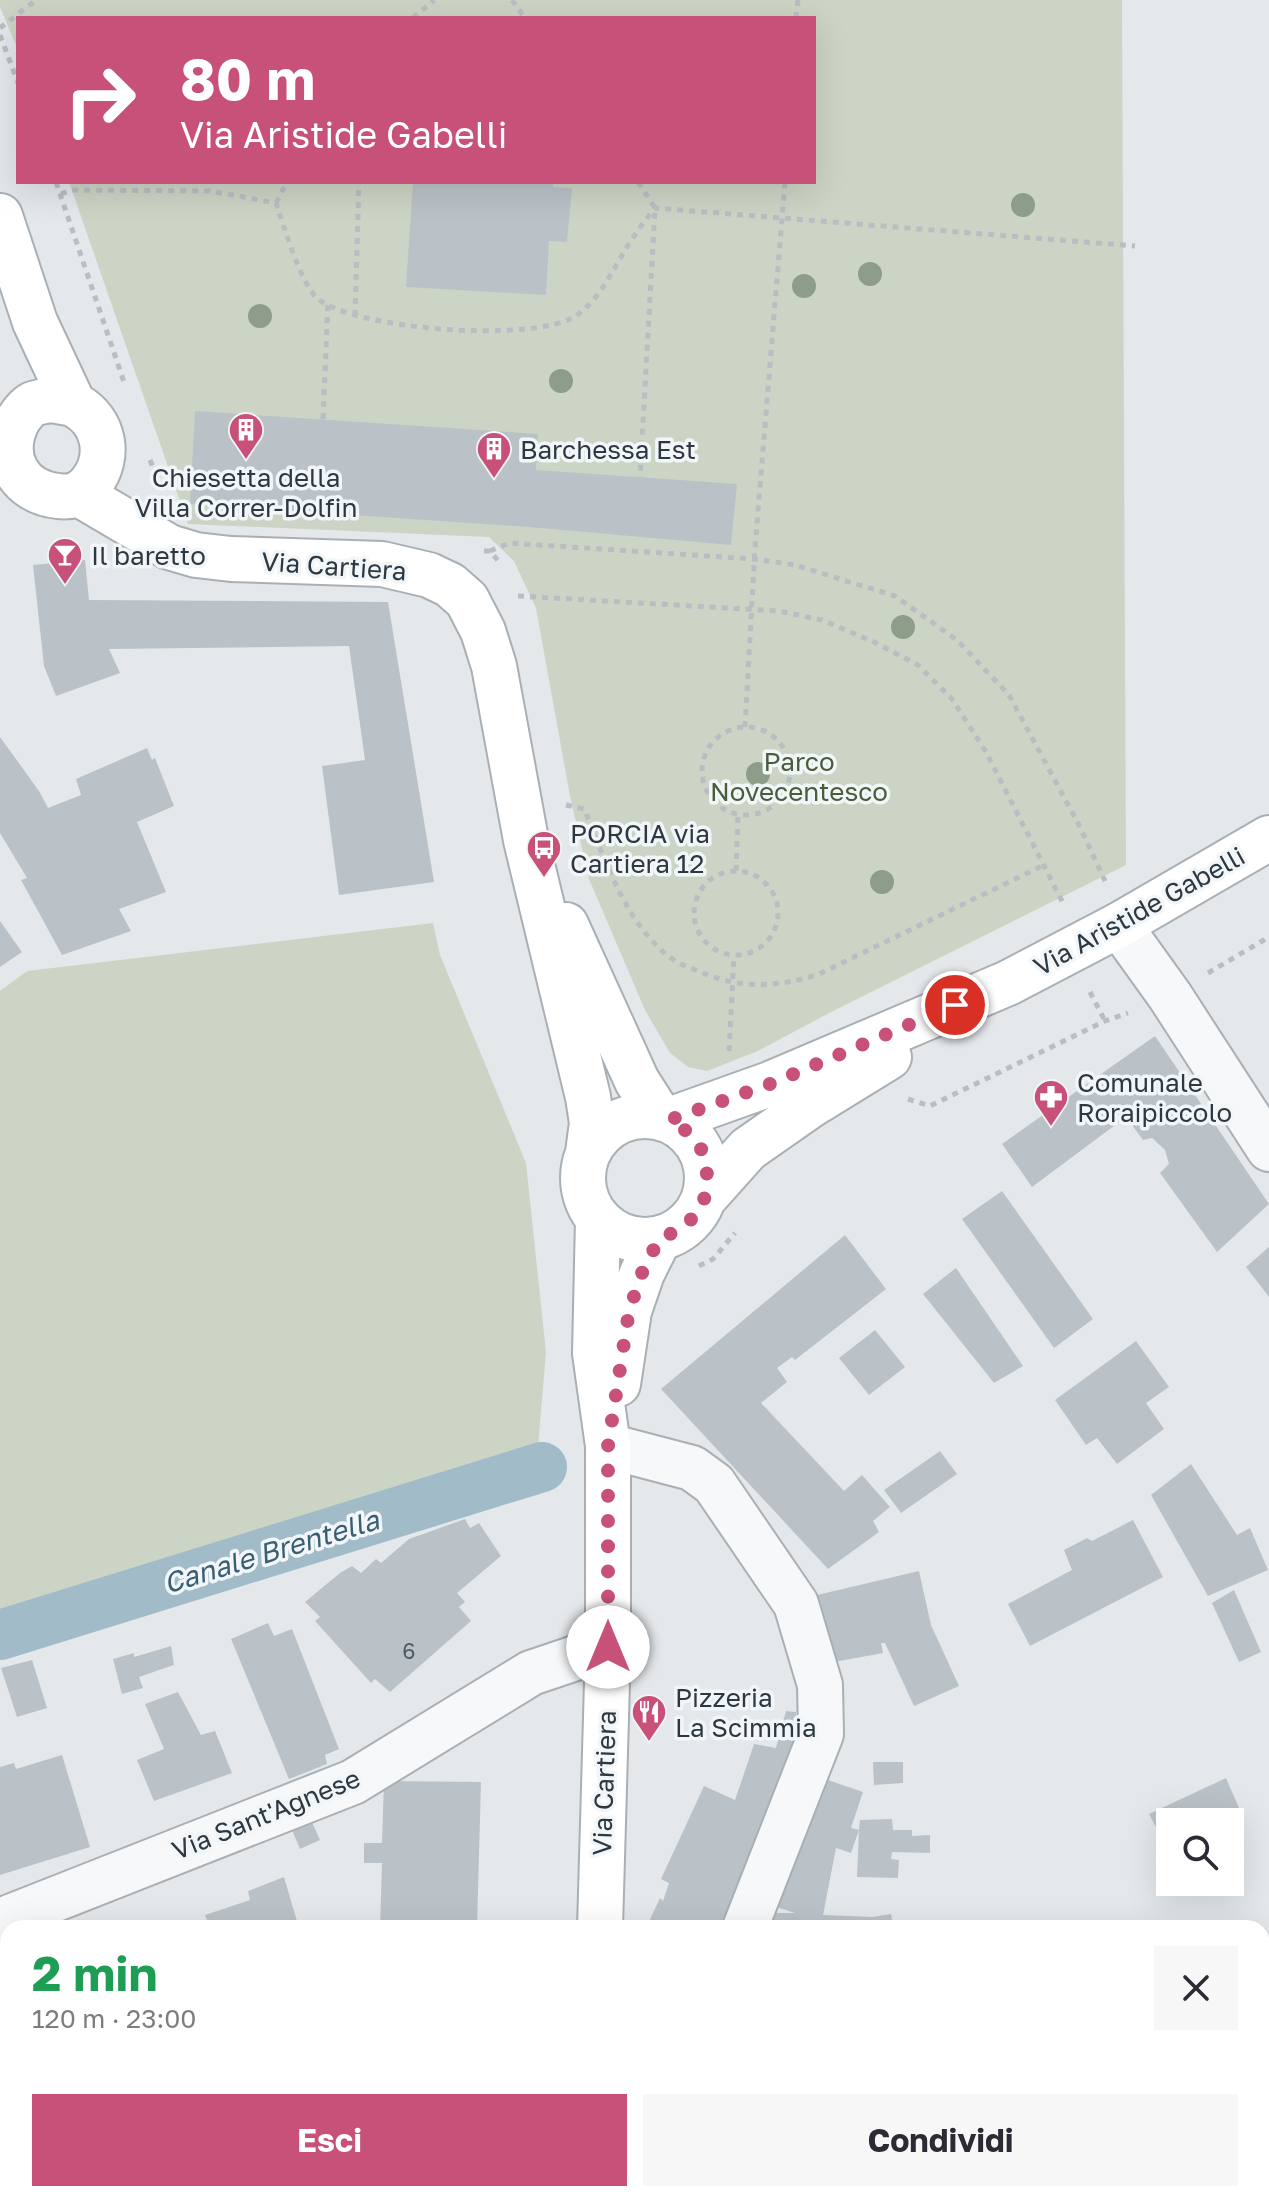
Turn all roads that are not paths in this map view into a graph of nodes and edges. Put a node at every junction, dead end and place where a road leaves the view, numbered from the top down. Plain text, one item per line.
1 (0, 216) edge
2 (53, 404) junction
3 (90, 482) junction
4 (1269, 838) edge
5 (526, 840) junction
6 (1114, 907) junction
7 (1008, 983) junction
8 (664, 1118) junction
9 (1269, 1149) edge
10 (588, 1153) junction
11 (705, 1197) junction
12 (598, 1219) junction
13 (659, 1239) junction
14 (608, 1446) junction
15 (608, 1647) junction
16 (3, 1920) edge
17 (600, 1920) edge
18 (748, 1920) edge

1 - 2 main road
2 - 3 main road
2 - 3 main road
3 - 5 main road, Via Cartiera
4 - 6 main road, Via Aristide Gabelli
5 - 8 main road, Via Cartiera
5 - 10 main road, Via Cartiera
6 - 7 main road, Via Aristide Gabelli
6 - 9 street
7 - 8 main road, Via Aristide Gabelli
7 - 11 main road, Via Aristide Gabelli
8 - 10 main road
8 - 11 main road, Via Cartiera
10 - 12 main road, Via Cartiera
11 - 13 main road
12 - 13 main road
12 - 14 main road, Via Cartiera
13 - 14 main road, Via Cartiera
14 - 15 main road, Via Cartiera
14 - 18 street
15 - 16 street, Via Sant'Agnese
15 - 17 main road, Via Cartiera

